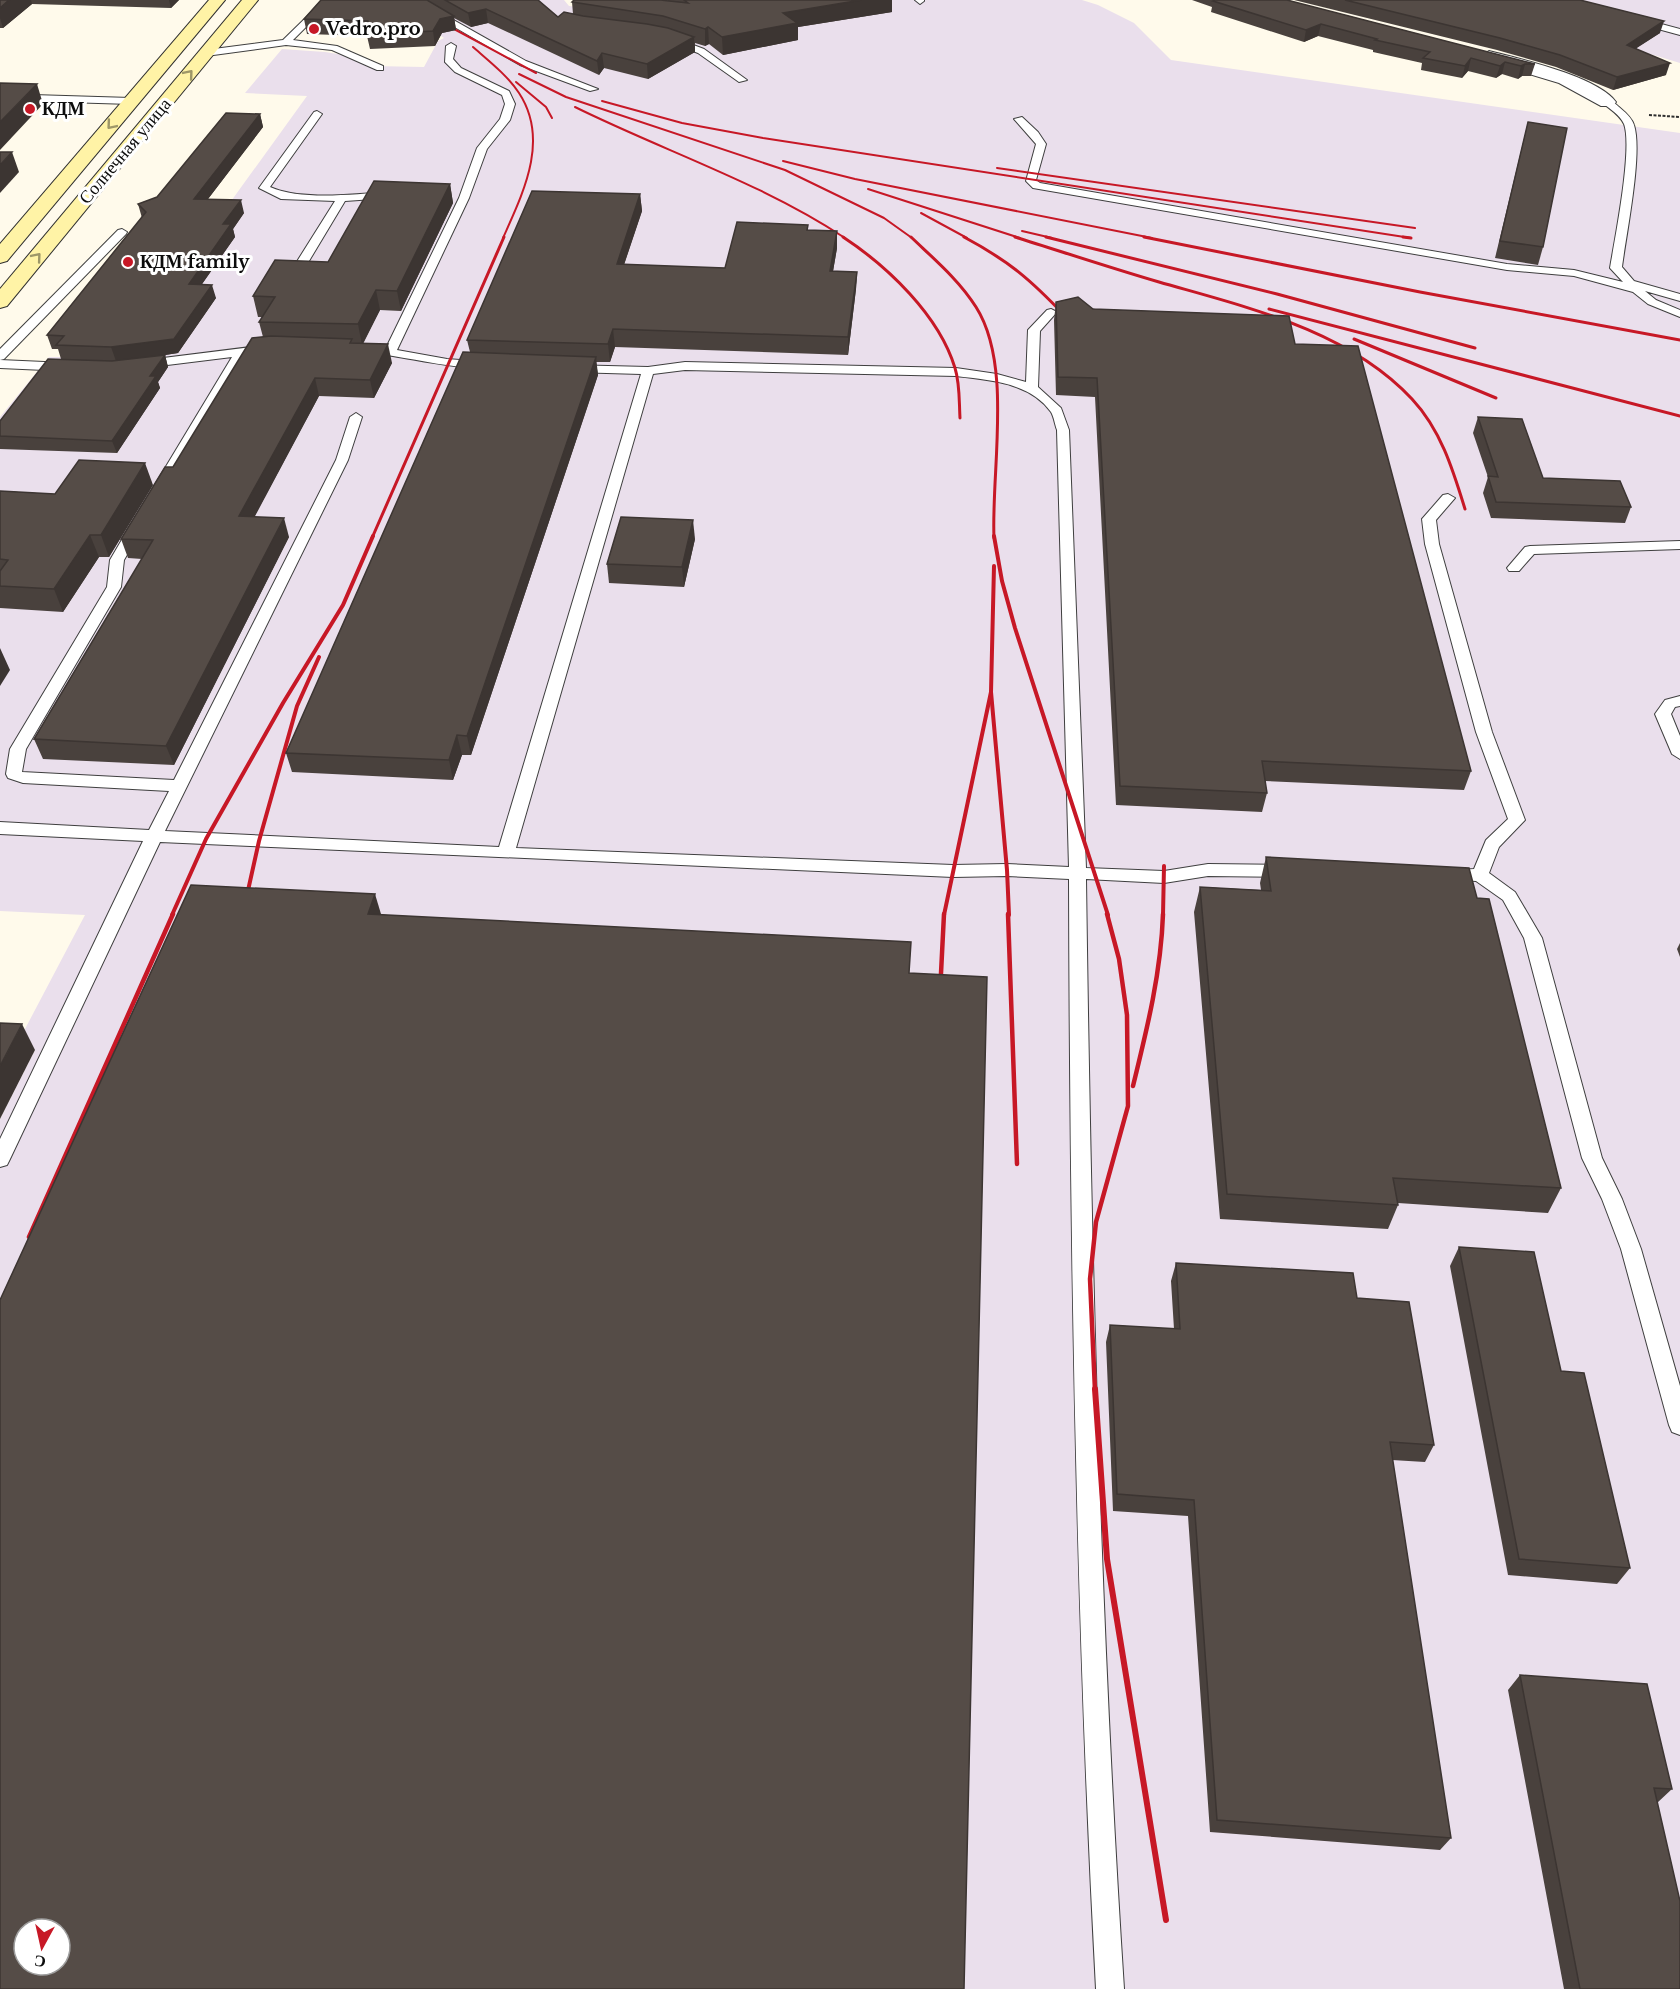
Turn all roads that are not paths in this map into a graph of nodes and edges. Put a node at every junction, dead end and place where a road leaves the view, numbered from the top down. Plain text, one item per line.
1 (217, 0) edge
2 (250, 0) edge
3 (329, 0) edge
4 (412, 0) edge
5 (1634, 19) edge
6 (1680, 32) edge
7 (660, 37) edge
8 (286, 42) junction
9 (451, 46) dead end
10 (1469, 51) edge
11 (206, 53) junction
12 (380, 68) dead end
13 (742, 80) dead end
14 (593, 89) dead end
15 (0, 97) edge
16 (131, 102) junction
17 (1607, 102) joint
18 (317, 114) dead end
19 (1019, 119) dead end
20 (396, 194) edge
21 (342, 198) junction
22 (122, 232) dead end
23 (0, 257) edge
24 (297, 271) edge
25 (1632, 286) junction
26 (1680, 298) edge
27 (0, 302) edge
28 (1051, 312) dead end
29 (1680, 314) edge
30 (276, 348) edge
31 (356, 351) edge
32 (390, 352) junction
33 (240, 353) junction
34 (0, 356) edge
35 (0, 364) edge
36 (494, 365) edge
37 (127, 366) edge
38 (84, 367) edge
39 (554, 368) edge
40 (648, 371) junction
41 (1032, 388) junction
42 (356, 417) dead end
43 (1448, 498) dead end
44 (1680, 545) edge
45 (1514, 568) dead end
46 (1680, 701) edge
47 (1680, 754) edge
48 (179, 786) junction
49 (0, 828) edge
50 (154, 836) junction
51 (506, 853) junction
52 (1078, 872) junction
53 (1304, 872) edge
54 (1435, 874) edge
55 (1480, 876) junction
56 (0, 1159) edge
57 (1680, 1425) edge
58 (1110, 1989) edge

1 - 16 main road, Солнечная улица
2 - 11 main road, Солнечная улица
3 - 8 lane
4 - 14 lane
5 - 6 lane
7 - 13 lane
8 - 11 lane
8 - 12 lane
9 - 32 lane
10 - 17 street
27 -> 11 main road, Солнечная улица
15 - 16 lane
16 -> 23 main road, Солнечная улица
17 - 25 lane
18 - 21 lane
19 - 25 lane
20 - 21 lane
21 - 24 lane
22 - 34 lane
25 - 26 lane
25 - 29 lane
28 - 41 lane
30 - 33 lane
31 - 32 lane
32 - 36 lane
33 - 37 lane
33 - 48 lane
35 - 38 lane
39 - 40 lane
40 - 41 lane
40 - 51 lane
41 - 52 lane
42 - 48 lane
43 - 55 lane
44 - 45 lane
46 - 47 lane
48 - 50 lane
49 - 50 lane
50 - 51 lane
50 - 56 lane
51 - 52 lane
52 - 53 lane
52 - 58 lane
54 - 55 lane
55 - 57 lane

